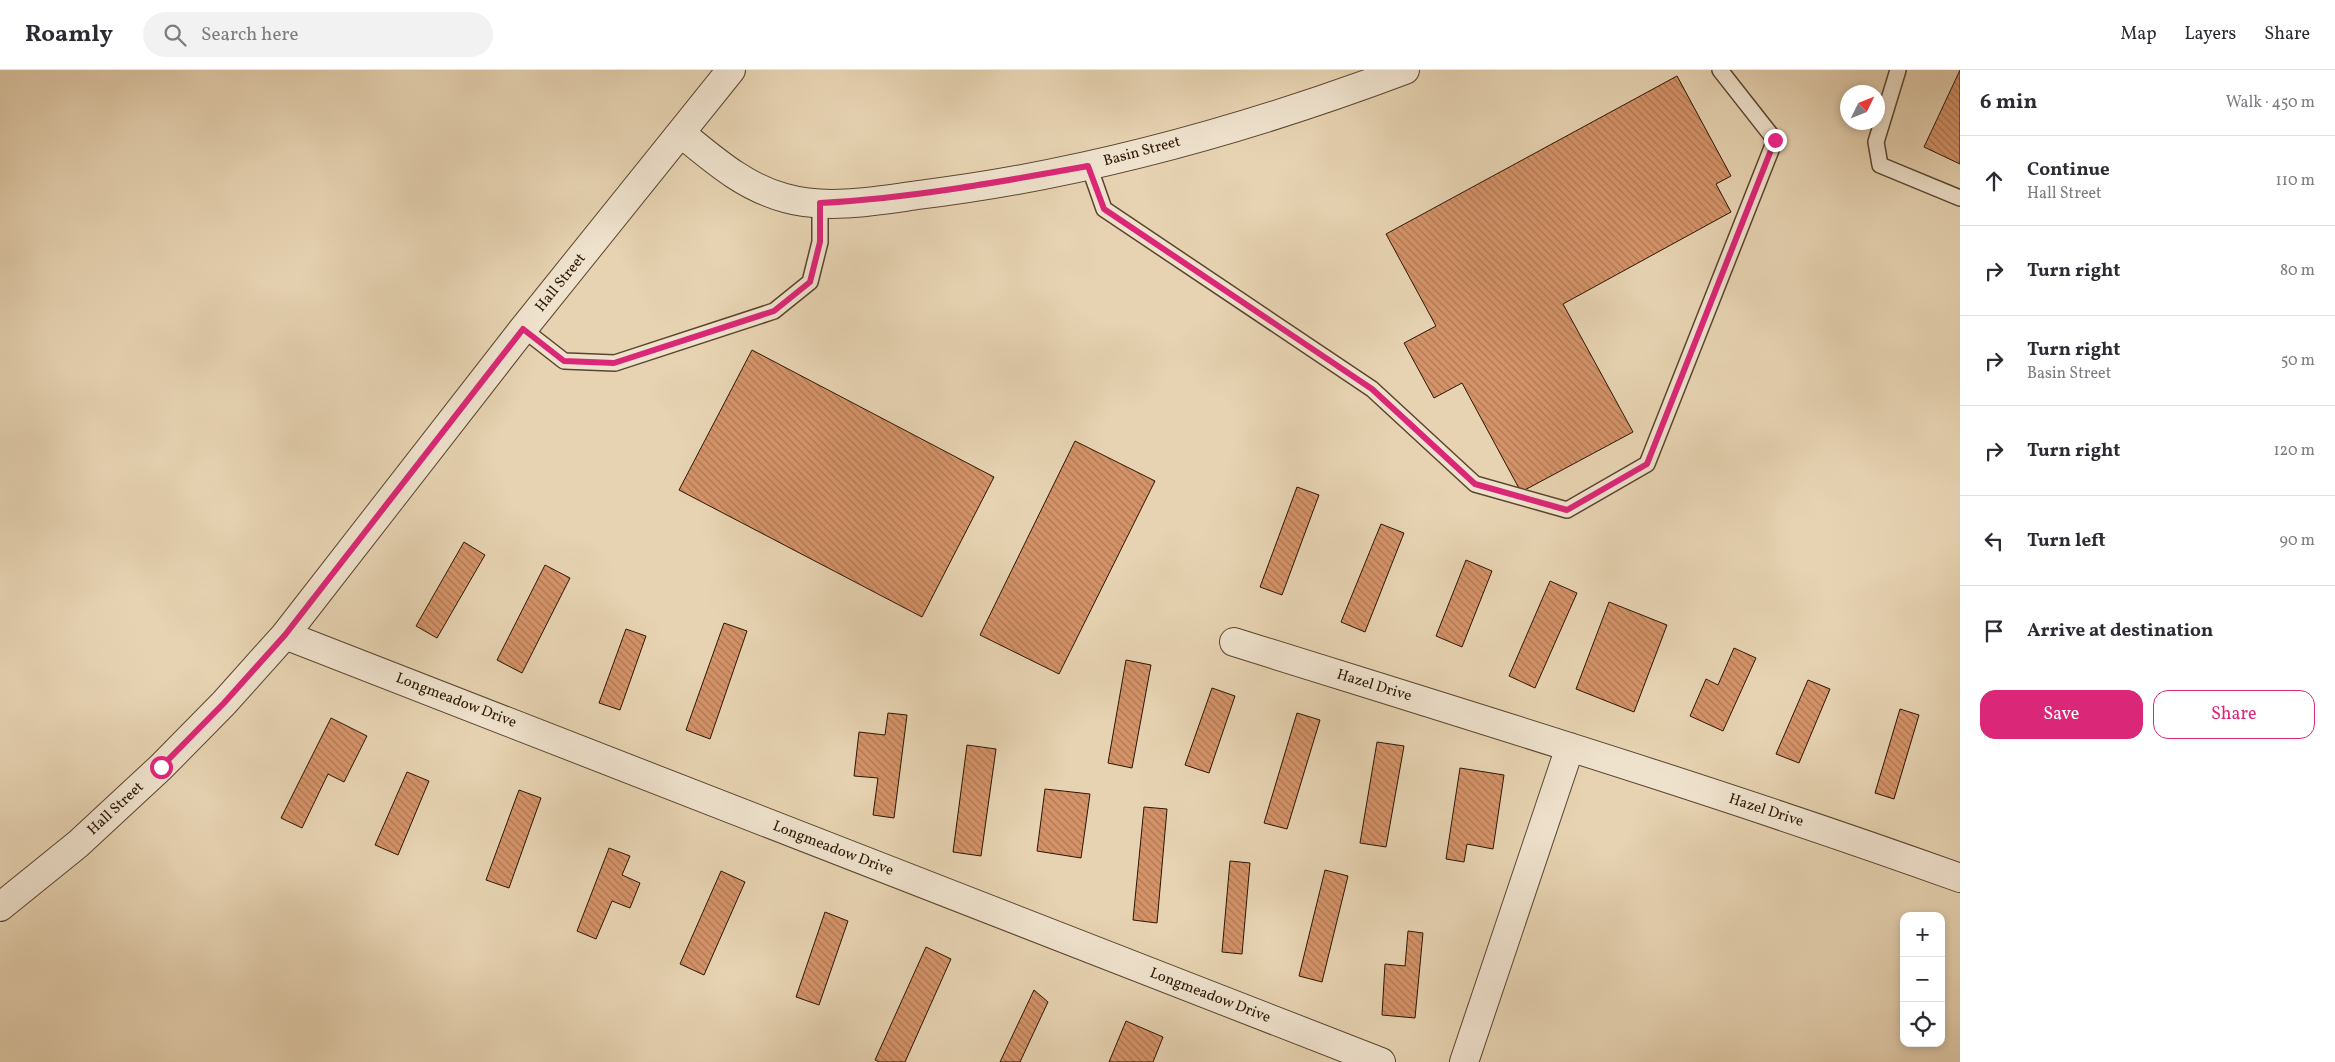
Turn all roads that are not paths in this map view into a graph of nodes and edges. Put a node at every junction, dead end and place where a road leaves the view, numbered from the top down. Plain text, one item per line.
1 (731, 70) edge
2 (1405, 70) edge
3 (1720, 70) edge
4 (1898, 70) edge
5 (682, 134) junction
6 (1088, 166) junction
7 (1960, 198) edge
8 (820, 203) junction
9 (523, 329) junction
10 (285, 635) junction
11 (1234, 642) dead end
12 (1570, 748) junction
13 (1960, 878) edge
14 (0, 907) edge
15 (1381, 1062) edge
16 (1464, 1062) edge

1 - 5 street, Hall Street
2 - 6 street, Basin Street
3 - 6 lane
4 - 7 lane
5 - 8 street, Basin Street
5 - 9 street, Hall Street
6 - 8 street, Basin Street
8 - 9 lane
9 - 10 street, Hall Street
10 - 14 street, Hall Street
10 - 15 street, Longmeadow Drive
11 - 12 street, Hazel Drive
12 - 13 street, Hazel Drive
12 - 16 street

